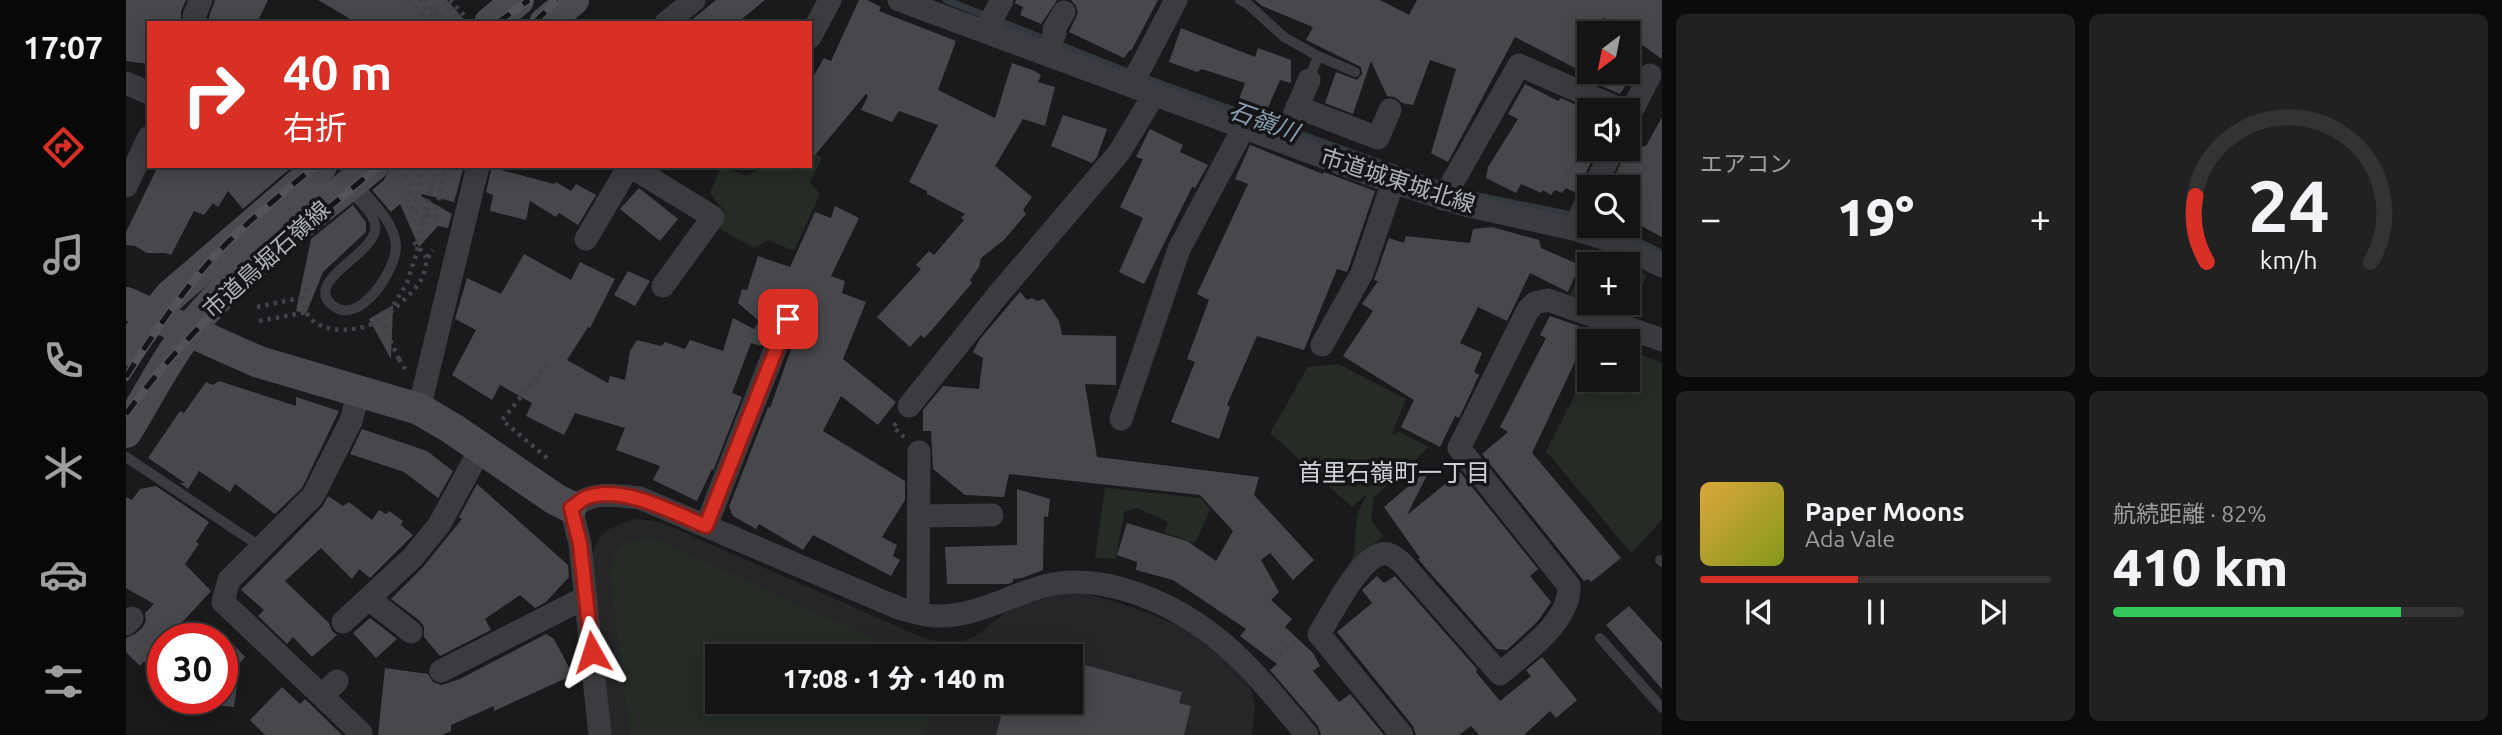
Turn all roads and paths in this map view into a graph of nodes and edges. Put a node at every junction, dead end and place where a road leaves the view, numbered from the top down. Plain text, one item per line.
1 (201, 0) edge
2 (409, 0) edge
3 (424, 0) edge
4 (450, 0) edge
5 (573, 0) edge
6 (694, 0) edge
7 (830, 0) edge
8 (899, 0) edge
9 (1176, 0) edge
10 (1240, 0) edge
11 (1002, 1) edge
12 (495, 10) edge
13 (195, 21) edge
14 (427, 21) edge
15 (441, 21) edge
16 (441, 21) edge
17 (443, 21) edge
18 (547, 21) edge
19 (668, 21) edge
20 (986, 30) junction
21 (812, 33) edge
22 (1318, 56) junction
23 (1355, 72) dead end
24 (1137, 75) junction
25 (1650, 75) dead end
26 (1308, 80) joint
27 (126, 83) edge
28 (147, 92) edge
29 (1153, 95) junction
30 (1592, 98) edge
31 (1636, 98) edge
32 (1297, 108) junction
33 (1390, 110) dead end
34 (1244, 127) junction
35 (1284, 140) junction
36 (147, 141) edge
37 (319, 168) edge
38 (423, 168) edge
39 (435, 168) edge
40 (446, 168) edge
41 (478, 168) edge
42 (628, 168) edge
43 (632, 168) edge
44 (129, 174) edge
45 (405, 176) dead end
46 (358, 178) edge
47 (1393, 182) junction
48 (1444, 198) junction
49 (414, 211) junction
50 (425, 215) junction
51 (435, 217) junction
52 (444, 220) dead end
53 (1577, 223) edge
54 (1575, 227) junction
55 (586, 239) dead end
56 (1662, 267) edge
57 (663, 286) dead end
58 (304, 296) dead end
59 (257, 307) dead end
60 (140, 309) edge
61 (307, 312) dead end
62 (788, 319) dead end
63 (259, 321) dead end
64 (190, 330) junction
65 (1662, 340) edge
66 (1322, 345) dead end
67 (126, 350) edge
68 (399, 359) dead end
69 (551, 360) dead end
70 (359, 391) junction
71 (909, 406) dead end
72 (419, 409) junction
73 (1121, 419) dead end
74 (126, 432) edge
75 (481, 448) junction
76 (919, 452) dead end
77 (126, 457) edge
78 (549, 459) dead end
79 (571, 508) junction
80 (992, 515) dead end
81 (919, 516) junction
82 (706, 526) junction
83 (261, 547) junction
84 (586, 597) junction
85 (369, 599) junction
86 (918, 613) junction
87 (343, 622) dead end
88 (411, 632) dead end
89 (1304, 634) dead end
90 (1600, 638) dead end
91 (441, 671) dead end
92 (1256, 674) junction
93 (1662, 708) edge
94 (361, 733) dead end
95 (600, 735) edge
96 (1307, 735) edge
97 (1402, 735) edge

1 - 13 street
2 - 14 path
3 - 15 path
3 - 16 path, bridge
4 - 12 path
5 - 18 street
6 - 19 street
7 - 21 street
8 - 20 street, 市道城東城北線
9 - 24 street
10 - 22 lane
11 - 20 street
12 - 17 path
20 - 24 street, 市道城東城北線
22 - 23 lane
22 - 26 lane
24 - 29 street, 市道城東城北線
25 - 31 street
26 - 32 street
27 - 28 street
29 - 34 street, 市道城東城北線
29 - 71 street
30 - 48 street
32 - 33 street
32 - 35 street
34 - 35 street, 市道城東城北線
34 - 73 street
35 - 47 street, 市道城東城北線
36 - 44 street
37 - 60 street, 市道鳥堀石嶺線
38 - 49 path
39 - 50 path
40 - 51 path
41 - 72 street
42 - 55 street
43 - 57 street
45 - 49 path, bridge
46 - 46 lane
46 - 64 street, 市道鳥堀石嶺線
47 - 48 street, 市道城東城北線
47 - 66 street
48 - 54 street, 市道城東城北線
49 - 50 path, bridge
50 - 51 path, bridge
50 - 68 path, bridge
51 - 52 path
53 - 54 street
54 - 56 street, 市道城東城北線
58 - 59 path
60 - 64 street
60 - 67 street, 市道鳥堀石嶺線
61 - 63 path
62 - 82 street
64 - 70 street
64 - 74 street, 市道鳥堀石嶺線
65 - 97 street
69 - 78 path
70 - 72 street
70 - 83 street
72 - 75 street
75 - 79 street
75 - 85 street
76 - 81 street
77 - 83 lane
79 - 82 street
79 - 84 street
80 - 81 street
81 - 86 street
82 - 86 street
83 - 94 street
84 - 91 street
84 - 95 street
85 - 87 street
85 - 88 street
86 - 92 street
89 - 92 path
90 - 93 lane
92 - 96 street

